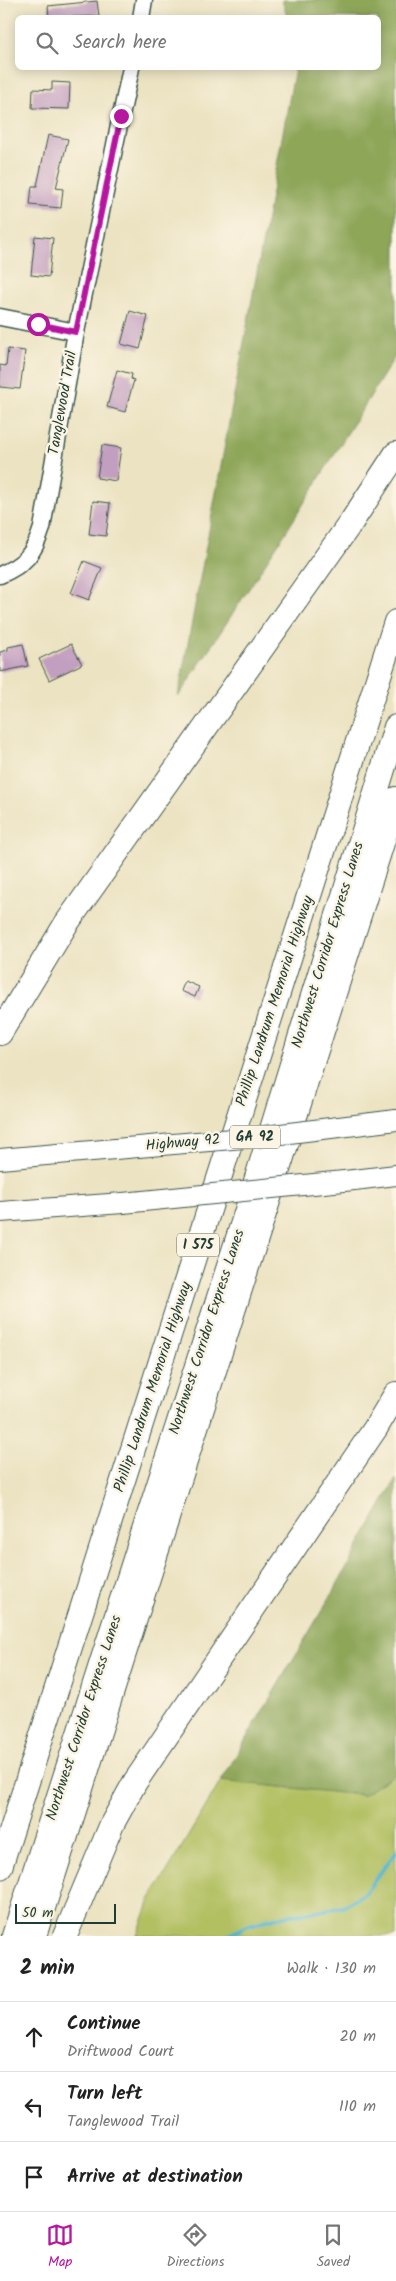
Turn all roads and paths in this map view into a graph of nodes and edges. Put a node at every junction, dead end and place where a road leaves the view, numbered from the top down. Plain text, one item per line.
1 (144, 0) edge
2 (142, 15) edge
3 (131, 70) edge
4 (0, 317) edge
5 (76, 332) junction
6 (396, 454) edge
7 (0, 575) edge
8 (396, 622) edge
9 (396, 727) edge
10 (396, 799) edge
11 (0, 1033) edge
12 (396, 1120) edge
13 (0, 1159) edge
14 (396, 1175) edge
15 (0, 1212) edge
16 (396, 1394) edge
17 (0, 1867) edge
18 (14, 1936) edge
19 (34, 1936) edge
20 (65, 1936) edge

1 - 2 street
3 - 5 street, Tanglewood Trail
4 - 5 street
5 - 7 street, Tanglewood Trail
6 - 11 highway
8 - 17 highway, Phillip Landrum Memorial Highway / I 575
9 - 18 highway, Northwest Corridor Express Lanes
10 - 19 highway
12 - 13 main road, Highway 92 / GA 92, bridge
14 - 15 main road, bridge
16 - 20 highway

